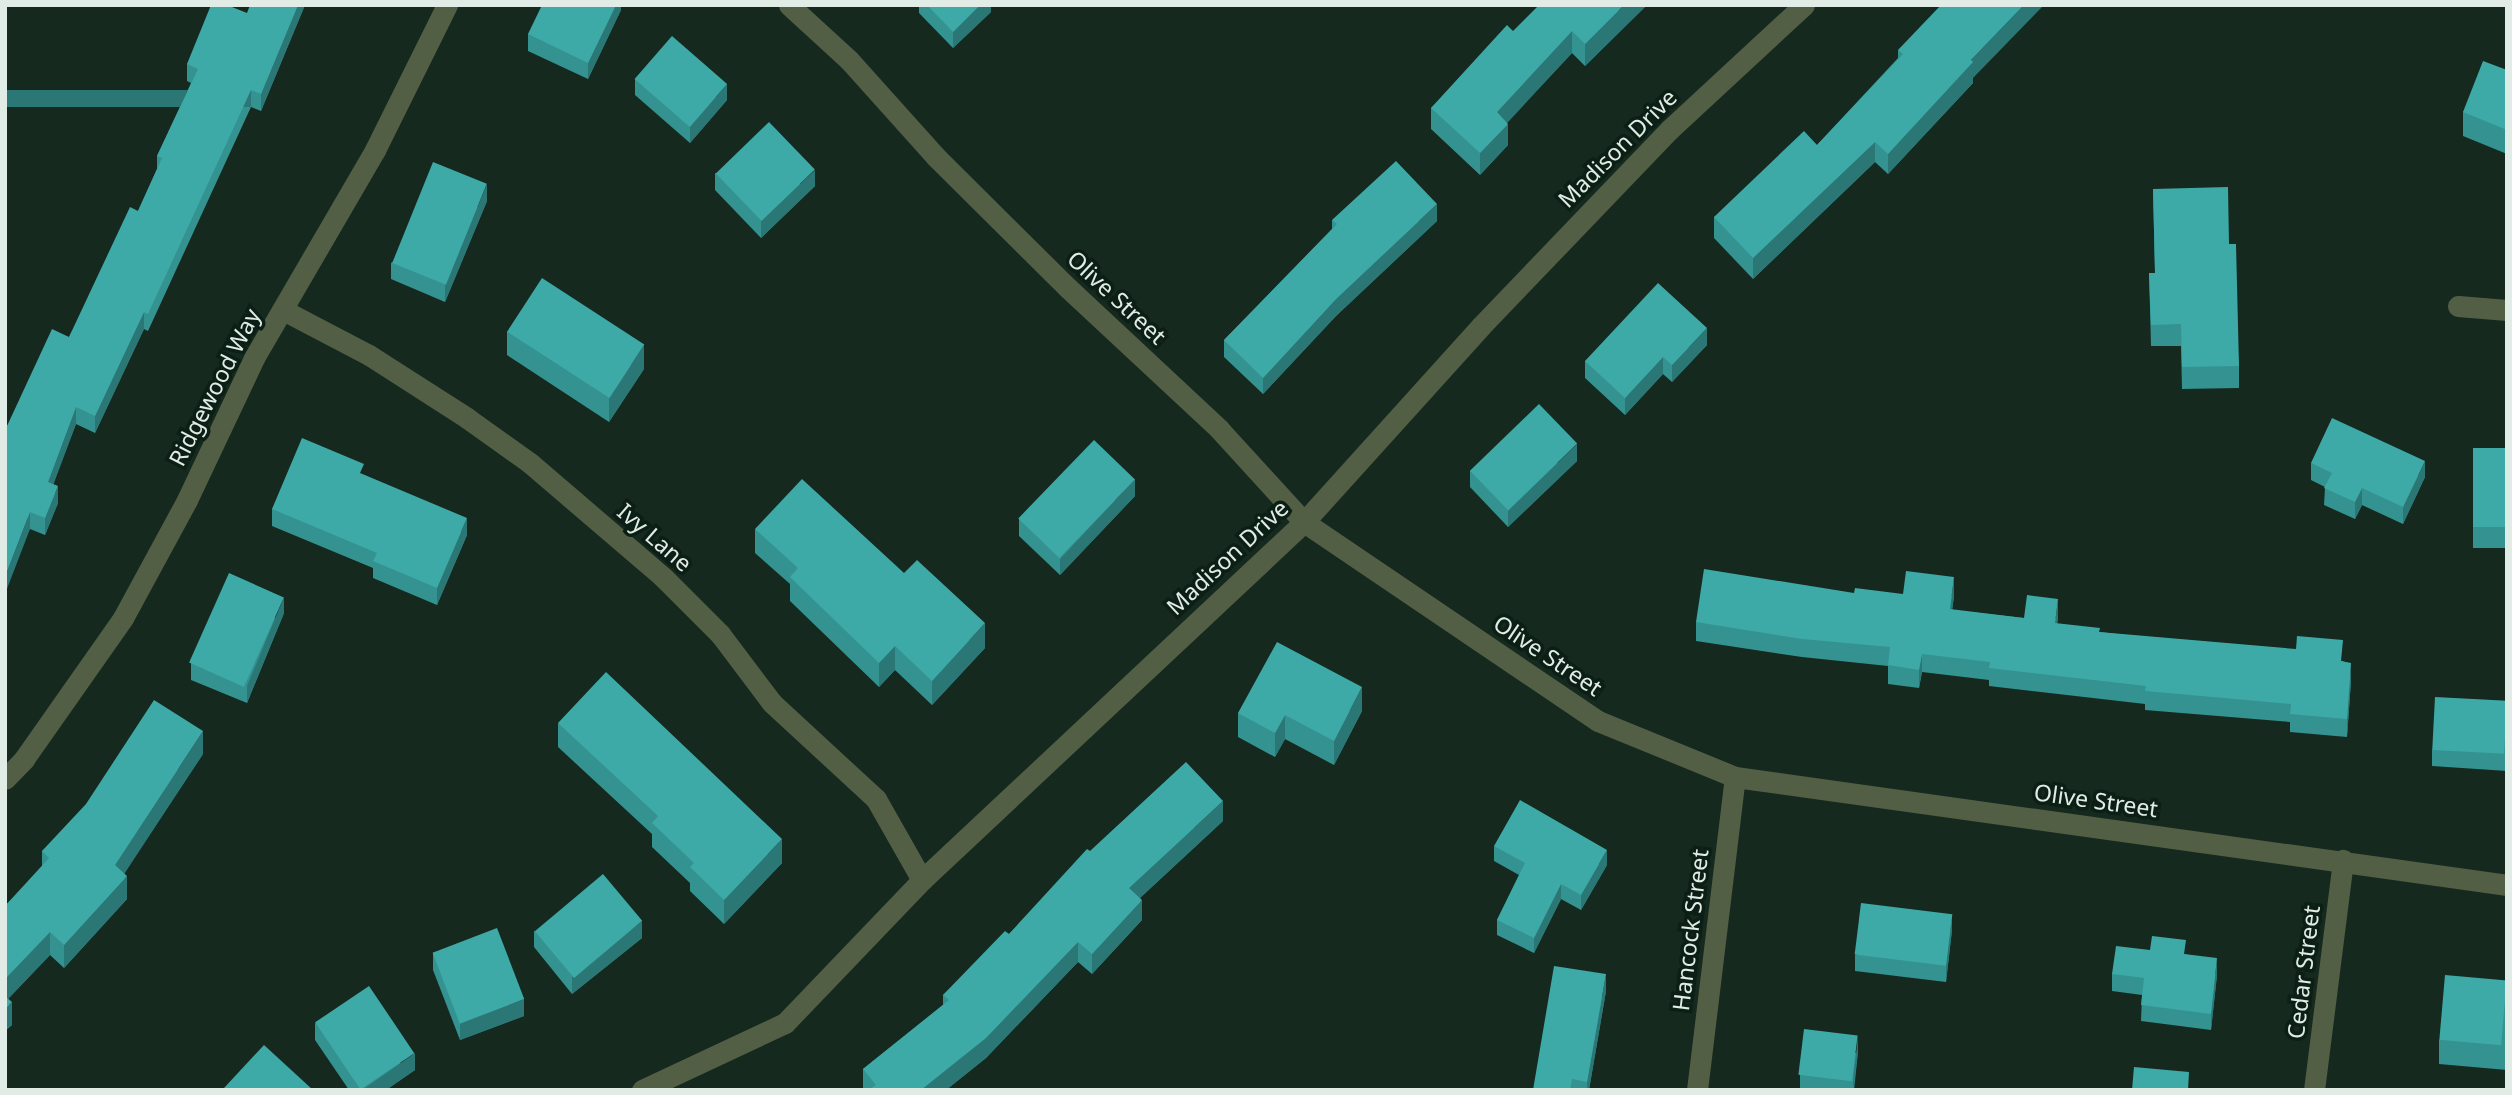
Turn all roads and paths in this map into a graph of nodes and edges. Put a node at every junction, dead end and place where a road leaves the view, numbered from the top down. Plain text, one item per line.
1 (447, 5) edge
2 (789, 5) edge
3 (1804, 5) edge
4 (2458, 306) dead end
5 (283, 310) junction
6 (2507, 310) edge
7 (1304, 522) junction
8 (1735, 777) junction
9 (5, 779) edge
10 (2343, 860) junction
11 (922, 880) junction
12 (2507, 885) edge
13 (642, 1090) edge
14 (1697, 1090) edge
15 (2314, 1090) edge

1 - 5 street, Ridgewood Way
2 - 7 street, Olive Street
3 - 7 street, Madison Drive
4 - 6 street
5 - 9 street, Ridgewood Way
5 - 11 street, Ivy Lane
7 - 8 street, Olive Street
7 - 11 street, Madison Drive
8 - 10 street, Olive Street
8 - 14 street, Hancock Street
10 - 12 street, Olive Street
10 - 15 street, Cedar Street
11 - 13 street, Madison Drive

